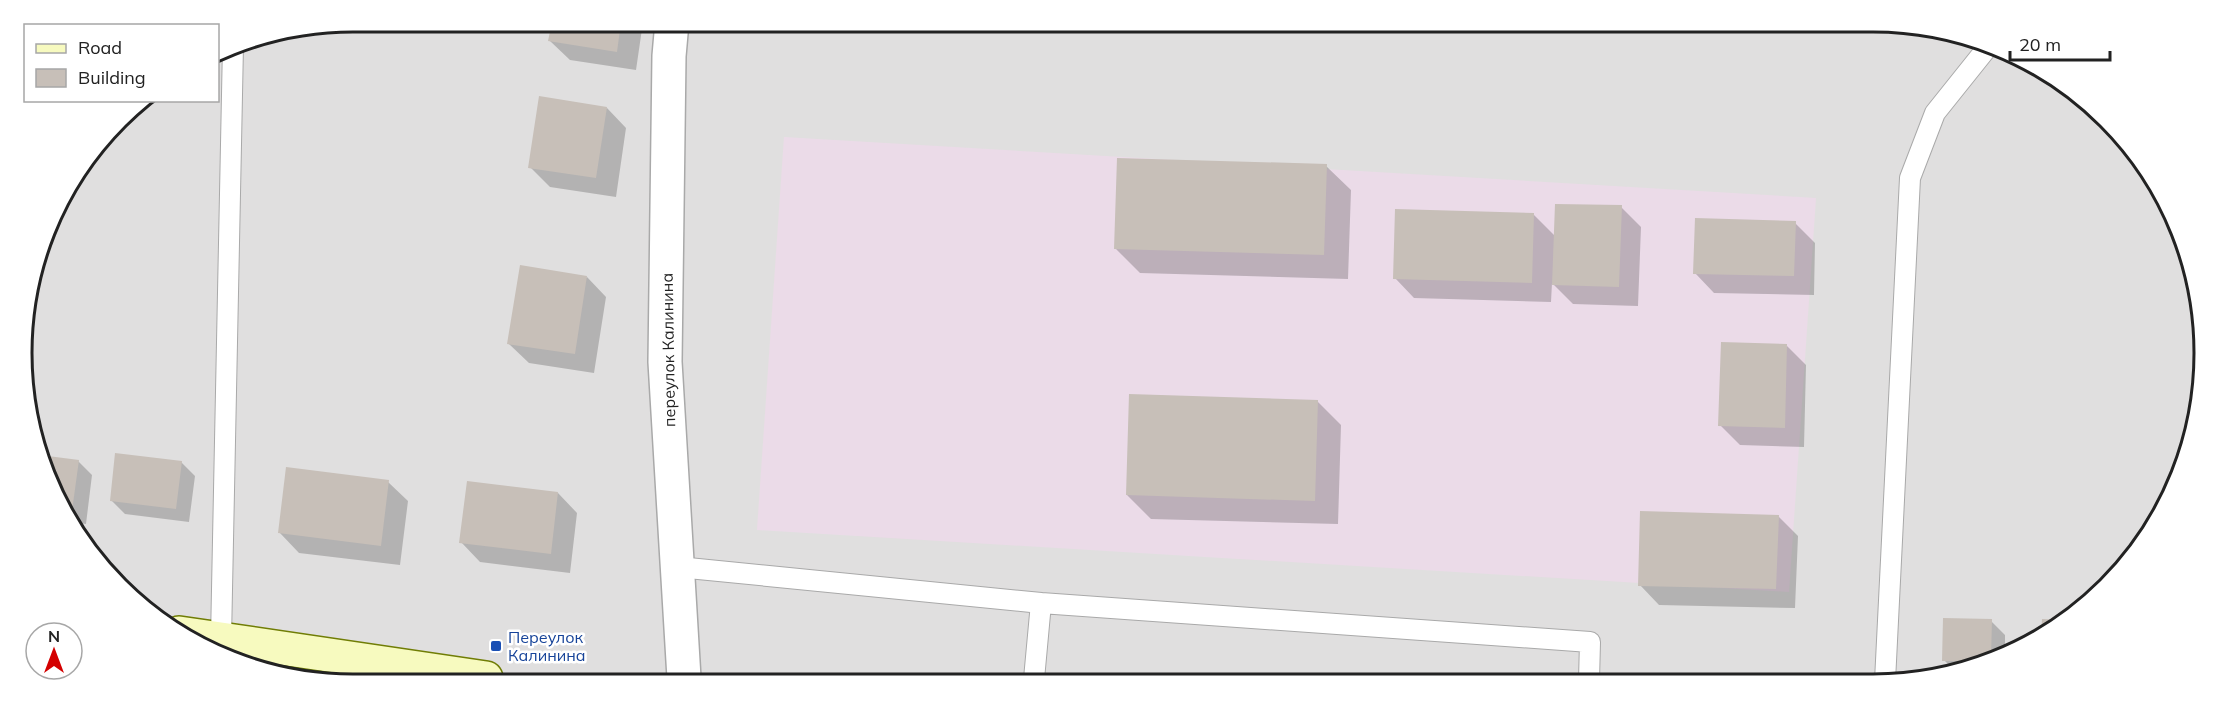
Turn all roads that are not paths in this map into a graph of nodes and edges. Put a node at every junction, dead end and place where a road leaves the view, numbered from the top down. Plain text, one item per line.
1 (671, 32) edge
2 (1984, 52) edge
3 (233, 55) edge
4 (678, 567) junction
5 (1041, 603) junction
6 (205, 637) edge
7 (221, 639) junction
8 (1885, 673) edge
9 (459, 674) edge
10 (684, 674) edge
11 (1034, 674) edge
12 (1589, 674) edge

1 - 4 street, переулок Калинина
2 - 8 lane
3 - 7 lane
4 - 5 lane
4 - 10 street, переулок Калинина
5 - 11 lane
5 - 12 lane
6 - 7 street
7 - 9 street

